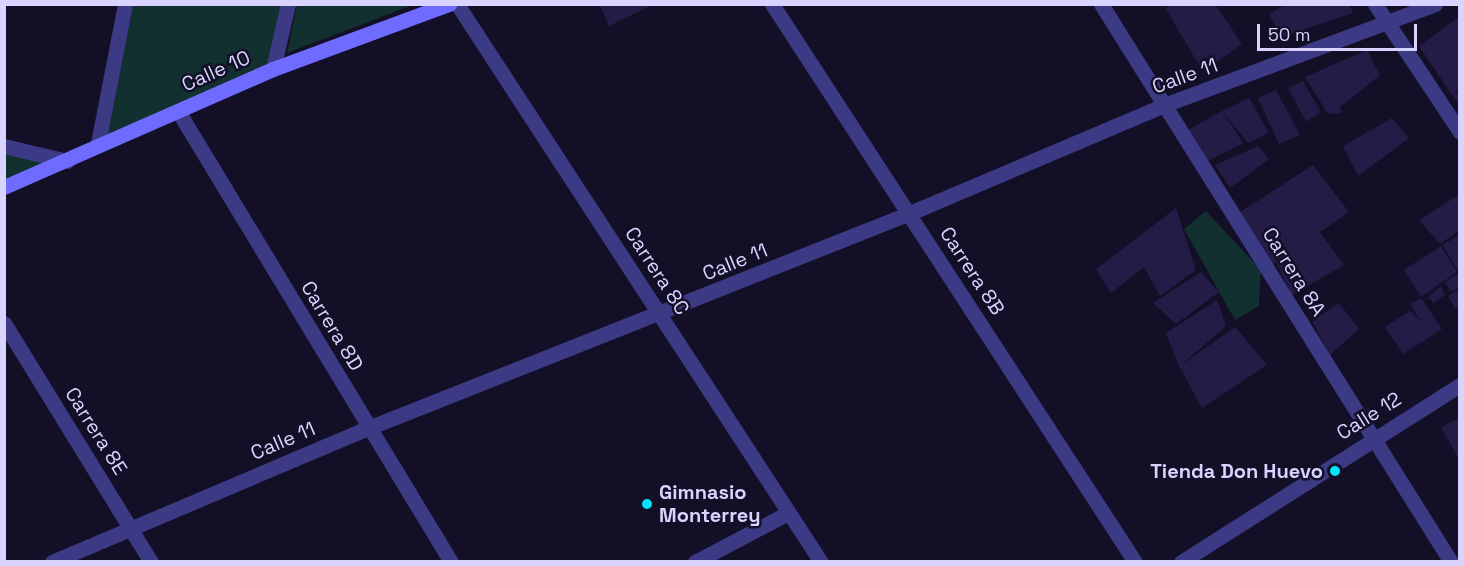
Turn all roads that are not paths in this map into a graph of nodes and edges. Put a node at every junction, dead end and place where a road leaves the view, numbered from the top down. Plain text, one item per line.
1 (125, 4) edge
2 (288, 4) edge
3 (449, 4) edge
4 (457, 4) edge
5 (772, 4) edge
6 (1101, 4) edge
7 (1375, 4) edge
8 (1435, 4) edge
9 (1388, 24) junction
10 (273, 69) junction
11 (1164, 105) junction
12 (178, 111) junction
13 (1460, 132) edge
14 (98, 143) junction
15 (4, 146) edge
16 (67, 161) junction
17 (4, 187) edge
18 (910, 213) junction
19 (660, 315) junction
20 (4, 323) edge
21 (1460, 385) edge
22 (368, 428) junction
23 (1373, 438) junction
24 (788, 513) junction
25 (131, 527) junction
26 (52, 561) edge
27 (151, 561) edge
28 (451, 561) edge
29 (695, 561) edge
30 (820, 561) edge
31 (1135, 561) edge
32 (1181, 561) edge
33 (1450, 561) edge

1 - 14 street
2 - 10 street
3 - 10 street, Calle 10
4 - 19 street, Carrera 8C
5 - 18 street, Carrera 8B
6 - 11 street, Carrera 8A
7 - 9 street
8 - 9 street, Calle 11
9 - 11 street, Calle 11
9 - 13 street
10 - 12 street, Calle 10
11 - 18 street, Calle 11
11 - 23 street, Carrera 8A
12 - 14 street, Calle 10
12 - 22 street, Carrera 8D
14 - 16 street, Calle 10
15 - 16 street
16 - 17 street, Calle 10
18 - 19 street, Calle 11
18 - 31 street, Carrera 8B
19 - 22 street, Calle 11
19 - 24 street, Carrera 8C
20 - 25 street, Carrera 8E
21 - 23 street, Calle 12
22 - 25 street, Calle 11
22 - 28 street, Carrera 8D
23 - 32 street, Calle 12
23 - 33 street, Carrera 8A
24 - 29 street
24 - 30 street, Carrera 8C
25 - 26 street, Calle 11
25 - 27 street, Carrera 8E

